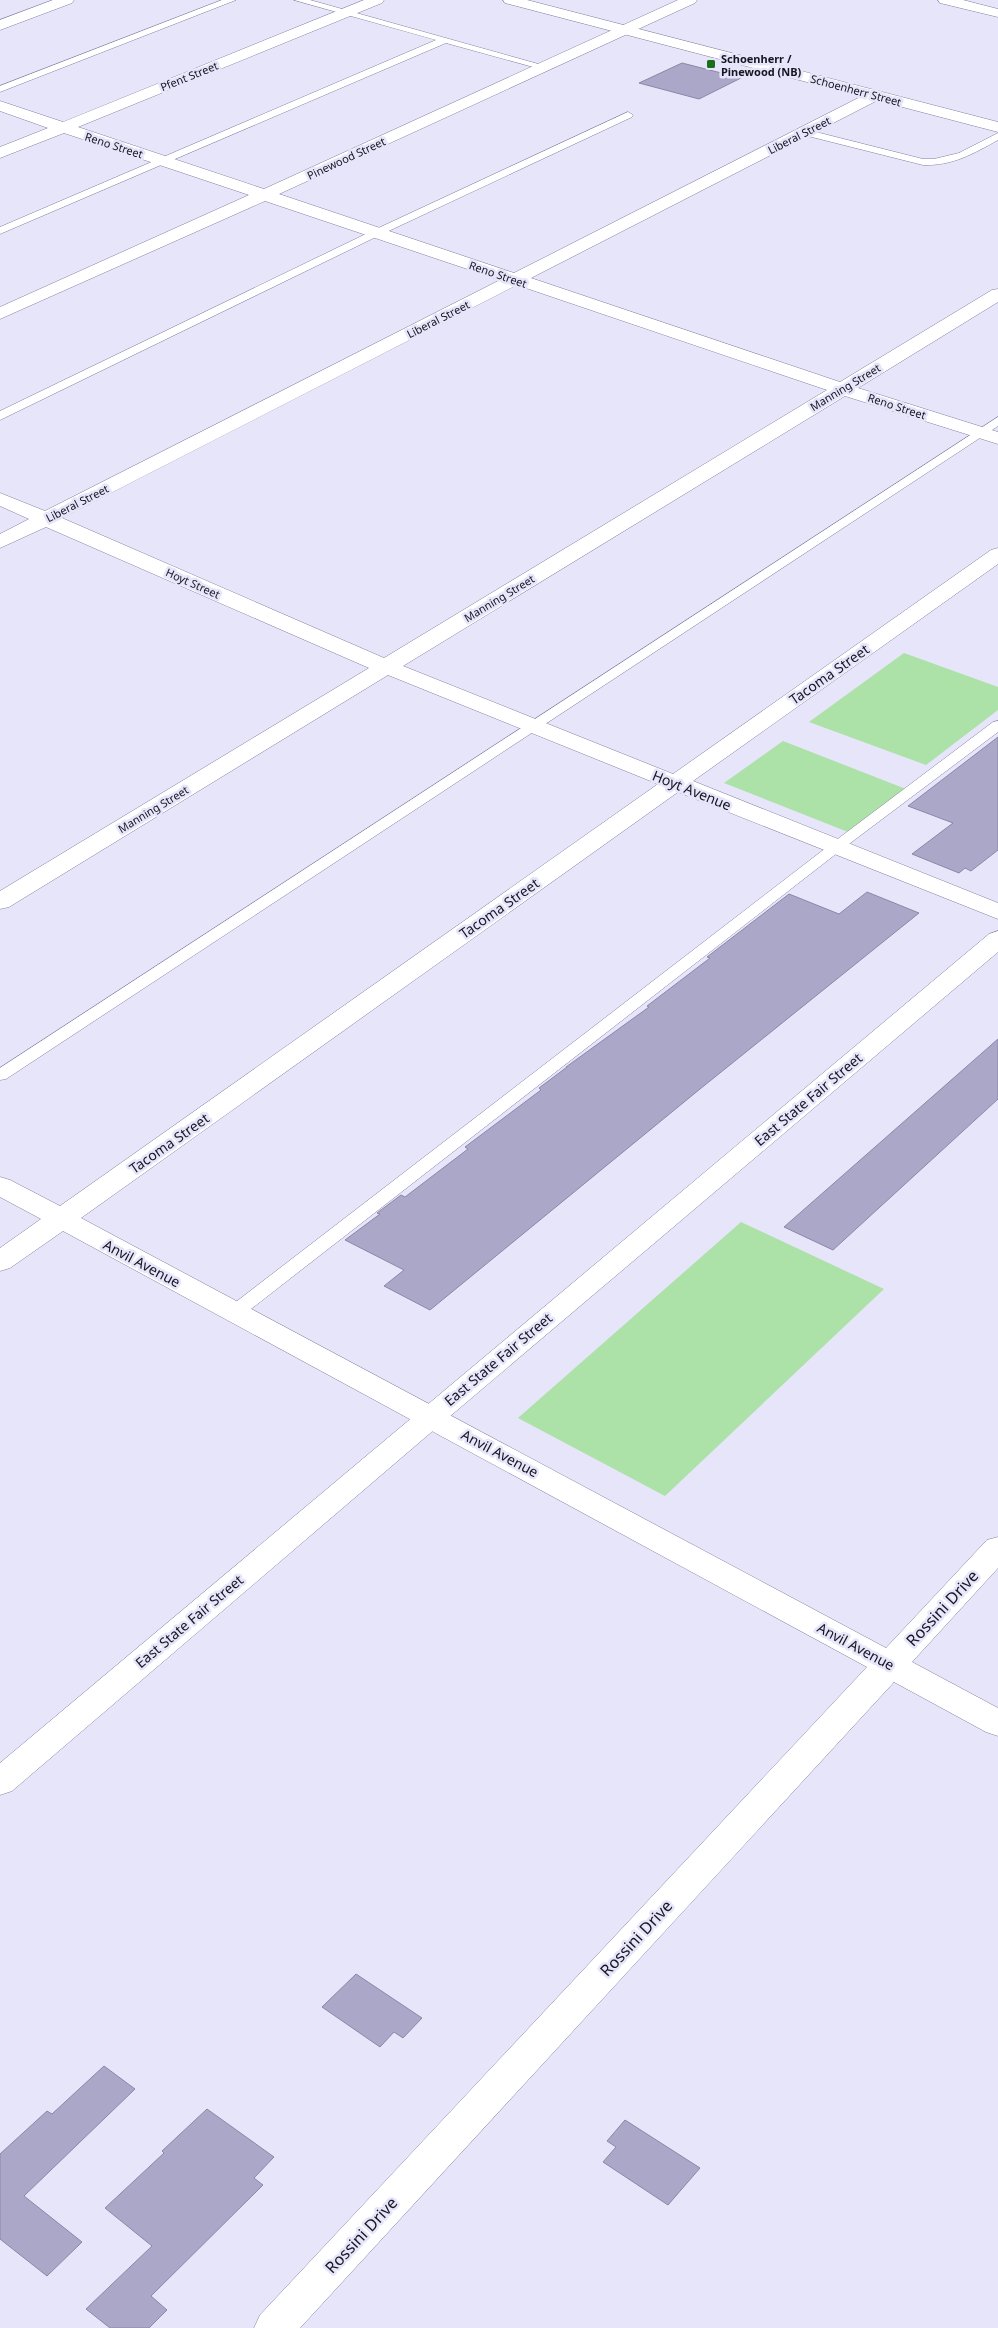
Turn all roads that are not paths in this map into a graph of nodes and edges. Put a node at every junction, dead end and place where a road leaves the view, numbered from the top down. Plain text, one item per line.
1 (67, 0) edge
2 (231, 0) edge
3 (299, 0) edge
4 (377, 0) edge
5 (510, 0) edge
6 (690, 0) edge
7 (945, 0) edge
8 (346, 13) junction
9 (998, 13) edge
10 (0, 25) edge
11 (624, 30) junction
12 (445, 40) junction
13 (544, 67) junction
14 (0, 89) edge
15 (876, 95) junction
16 (0, 106) edge
17 (628, 115) dead end
18 (998, 127) edge
19 (62, 128) junction
20 (804, 132) junction
21 (998, 136) edge
22 (0, 152) edge
23 (164, 162) junction
24 (264, 195) junction
25 (0, 230) edge
26 (376, 233) junction
27 (515, 280) junction
28 (998, 294) edge
29 (0, 314) edge
30 (843, 389) junction
31 (0, 416) edge
32 (998, 421) edge
33 (981, 432) junction
34 (998, 438) edge
35 (0, 499) edge
36 (46, 519) junction
37 (0, 542) edge
38 (998, 554) edge
39 (387, 667) junction
40 (998, 725) edge
41 (534, 726) junction
42 (675, 783) junction
43 (836, 847) junction
44 (0, 902) edge
45 (998, 912) edge
46 (998, 939) edge
47 (0, 1075) edge
48 (0, 1186) edge
49 (60, 1220) junction
50 (0, 1262) edge
51 (235, 1312) junction
52 (431, 1416) junction
53 (998, 1548) edge
54 (889, 1664) junction
55 (998, 1723) edge
56 (0, 1782) edge
57 (274, 2328) edge

1 - 10 street
2 - 14 lane
3 - 8 lane
4 - 8 street, Pfent Street
5 - 11 street, Schoenherr Street
6 - 11 street, Pinewood Street
7 - 9 street
8 - 12 lane
8 - 19 street, Pfent Street
11 - 13 street, Pinewood Street
11 - 15 street, Schoenherr Street
12 - 13 lane
12 - 23 lane
13 - 24 street, Pinewood Street
15 - 18 street, Schoenherr Street
15 - 20 street, Liberal Street
16 - 19 street, Reno Street
17 - 26 lane
19 - 22 street, Pfent Street
19 - 23 street, Reno Street
20 - 21 lane
20 - 27 street, Liberal Street
23 - 24 street, Reno Street
23 - 25 lane
24 - 26 street, Reno Street
24 - 29 street, Pinewood Street
26 - 27 street, Reno Street
26 - 31 lane
27 - 30 street, Reno Street
27 - 36 street, Liberal Street
28 - 30 street, Manning Street
30 - 33 street, Reno Street
30 - 39 street, Manning Street
32 - 33 lane
33 - 34 street, Reno Street
33 - 41 lane
35 - 36 street, Hoyt Street
36 - 37 street, Liberal Street
36 - 39 street, Hoyt Street
38 - 42 street, Tacoma Street
39 - 41 street, Hoyt Avenue
39 - 44 street, Manning Street
40 - 43 lane
41 - 42 street, Hoyt Avenue
41 - 47 lane
42 - 43 street, Hoyt Avenue
42 - 49 street, Tacoma Street
43 - 45 street, Hoyt Avenue
43 - 51 lane
46 - 52 street, East State Fair Street
48 - 49 street, Anvil Avenue
49 - 50 street, Tacoma Street
49 - 51 street, Anvil Avenue
51 - 52 street, Anvil Avenue
52 - 54 street, Anvil Avenue
52 - 56 street, East State Fair Street
53 - 54 street, Rossini Drive
54 - 55 street, Anvil Avenue
54 - 57 street, Rossini Drive

